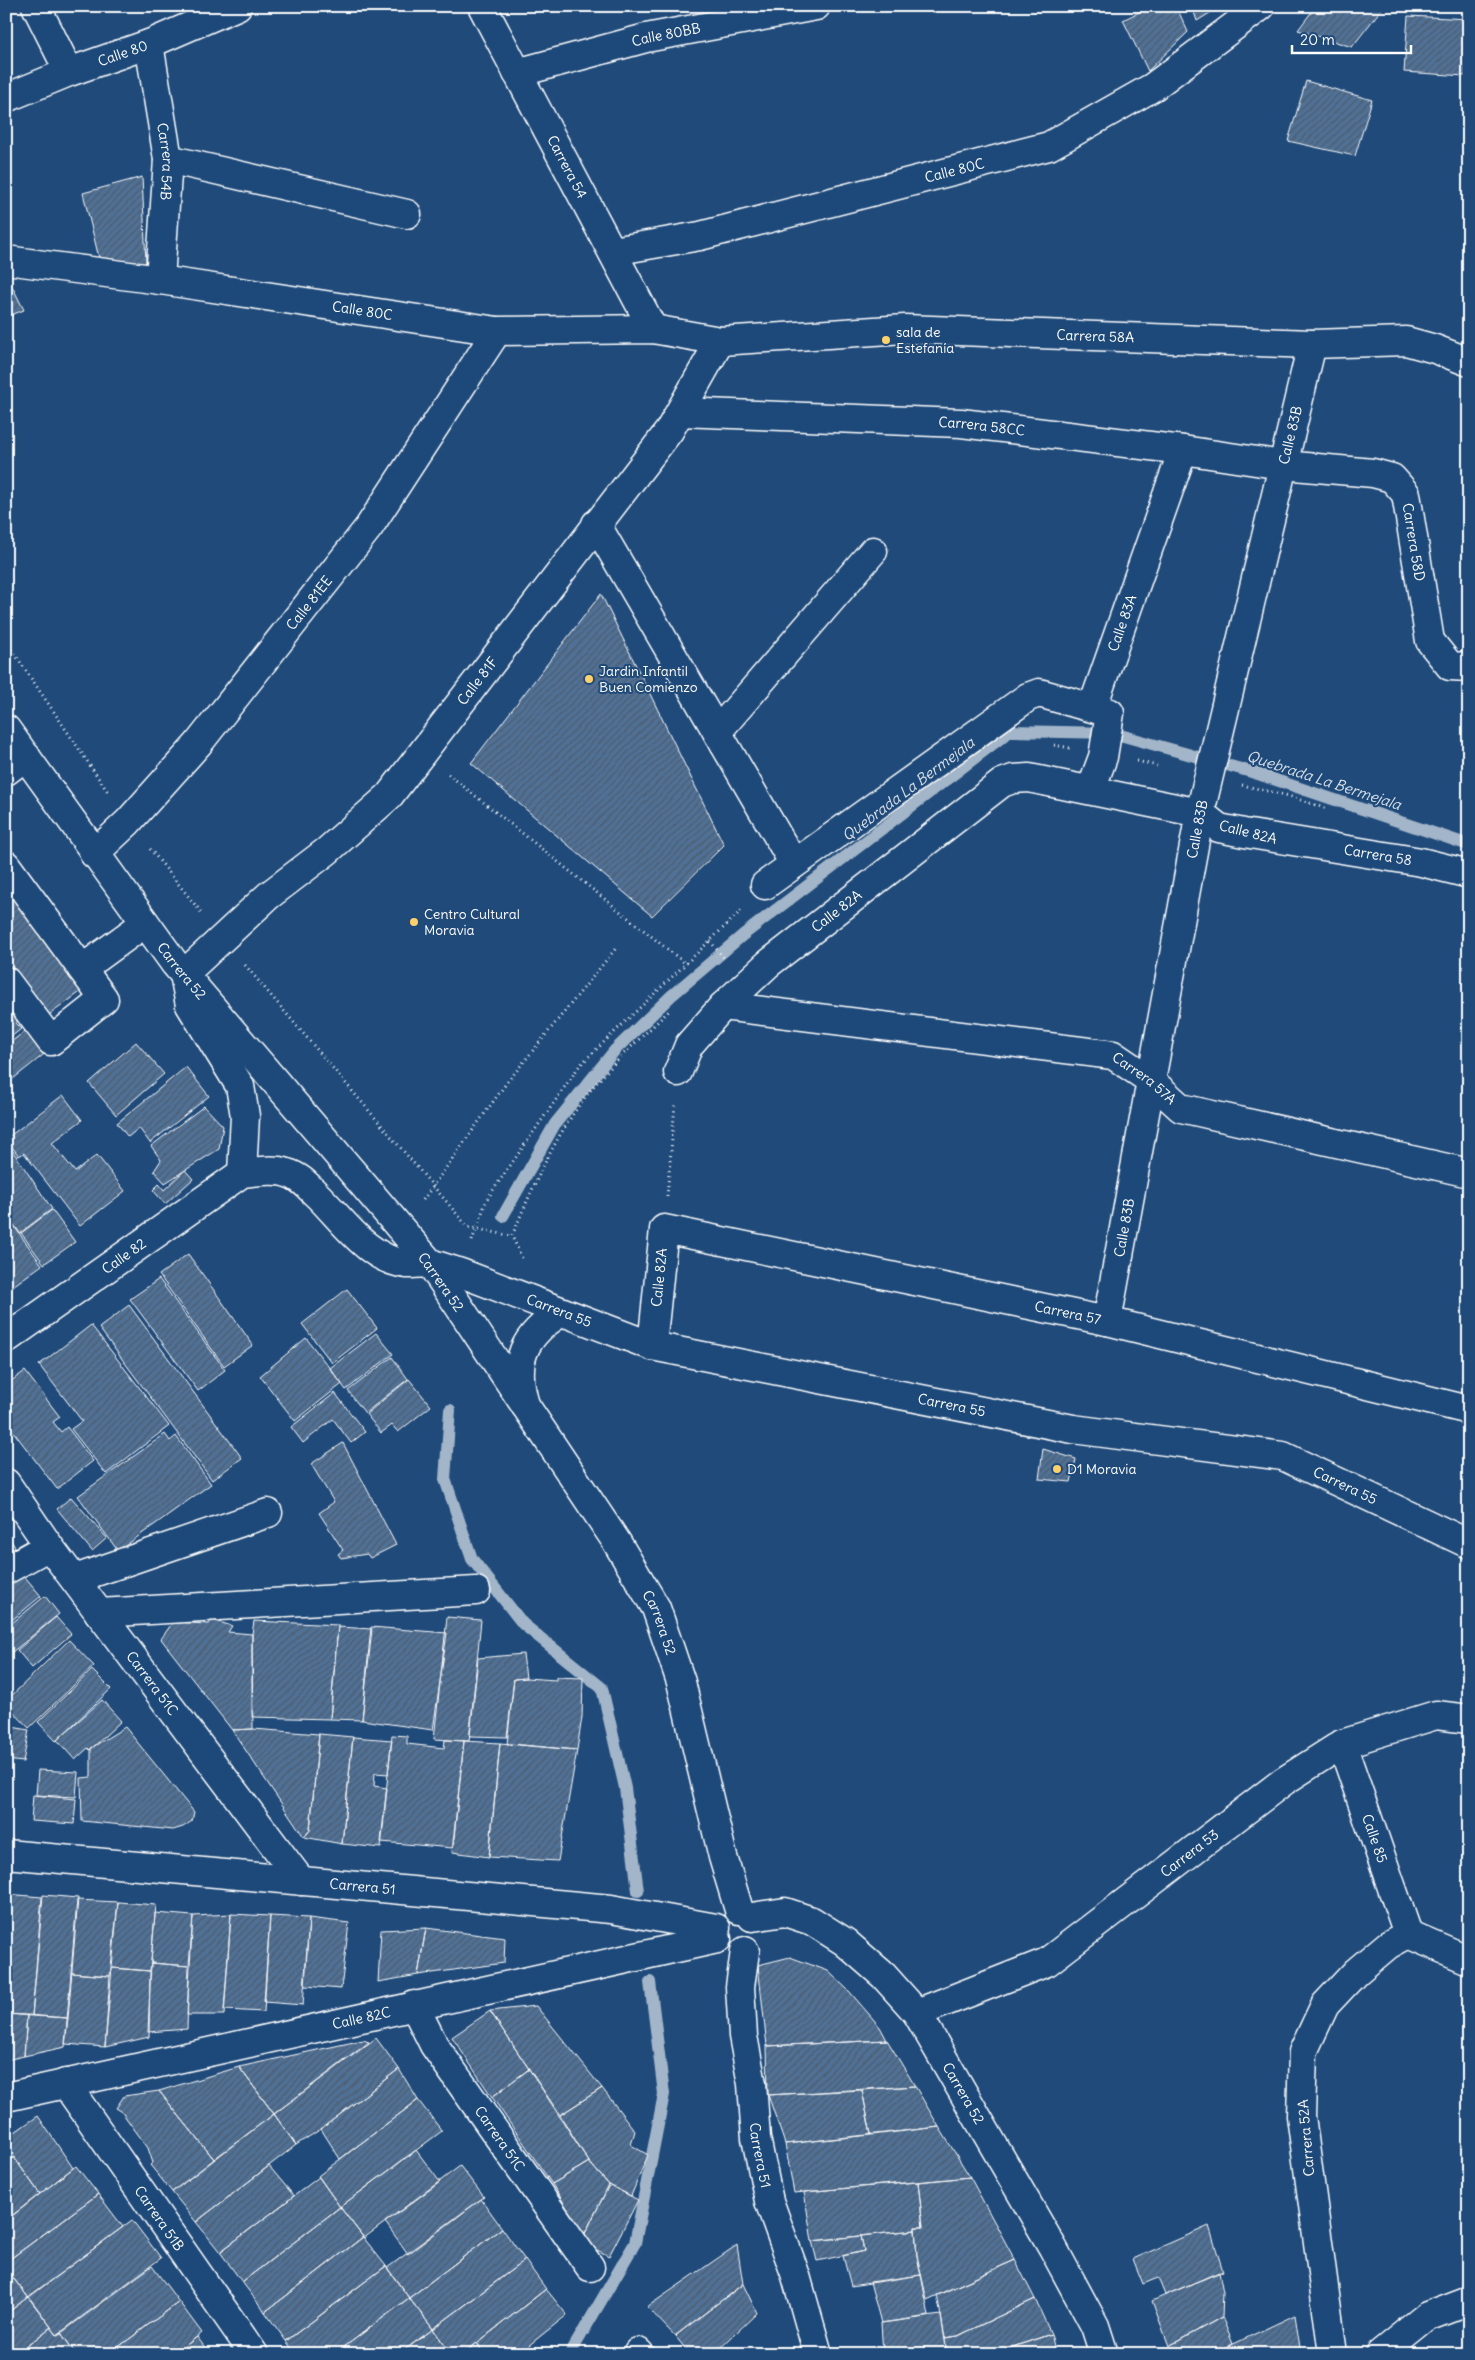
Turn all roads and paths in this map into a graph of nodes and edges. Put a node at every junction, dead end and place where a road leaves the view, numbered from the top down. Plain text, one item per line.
1 (36, 6) edge
2 (237, 6) edge
3 (482, 6) edge
4 (816, 6) edge
5 (1261, 6) edge
6 (149, 44) junction
7 (69, 72) junction
8 (517, 73) junction
9 (6, 98) edge
10 (168, 159) junction
11 (407, 214) dead end
12 (613, 250) junction
13 (6, 260) edge
14 (160, 280) junction
15 (653, 329) junction
16 (497, 331) junction
17 (720, 341) junction
18 (1312, 344) junction
19 (1469, 362) edge
20 (680, 412) junction
21 (1183, 450) junction
22 (1283, 465) junction
23 (596, 524) junction
24 (873, 551) dead end
25 (1469, 667) edge
26 (1102, 710) junction
27 (6, 729) edge
28 (717, 732) junction
29 (1051, 744) dead end
30 (421, 753) junction
31 (1103, 753) junction
32 (16, 763) edge
33 (1209, 776) junction
34 (1091, 789) junction
35 (1200, 812) junction
36 (1334, 812) dead end
37 (1286, 842) joint
38 (94, 854) junction
39 (794, 864) junction
40 (6, 865) edge
41 (1469, 874) edge
42 (765, 885) joint
43 (145, 923) junction
44 (710, 942) junction
45 (617, 947) dead end
46 (726, 960) dead end
47 (686, 964) junction
48 (82, 969) junction
49 (184, 974) junction
50 (6, 981) edge
51 (675, 1005) dead end
52 (723, 1006) junction
53 (678, 1072) joint
54 (1150, 1080) junction
55 (1469, 1173) edge
56 (242, 1174) junction
57 (468, 1227) dead end
58 (400, 1228) junction
59 (477, 1228) junction
60 (664, 1229) junction
61 (430, 1263) junction
62 (461, 1273) junction
63 (562, 1312) junction
64 (1107, 1320) junction
65 (6, 1339) edge
66 (652, 1346) junction
67 (524, 1405) junction
68 (1469, 1410) edge
69 (6, 1483) edge
70 (268, 1513) dead end
71 (1469, 1544) edge
72 (49, 1546) junction
73 (6, 1570) edge
74 (75, 1580) junction
75 (476, 1590) dead end
76 (99, 1612) junction
77 (1469, 1718) edge
78 (1342, 1744) junction
79 (6, 1854) edge
80 (301, 1881) junction
81 (745, 1913) junction
82 (716, 1933) junction
83 (1408, 1934) junction
84 (745, 1951) junction
85 (1469, 1960) edge
86 (414, 2005) junction
87 (917, 2013) junction
88 (65, 2083) junction
89 (6, 2097) edge
90 (590, 2267) dead end
91 (1469, 2300) edge
92 (254, 2354) edge
93 (818, 2354) edge
94 (1104, 2354) edge
95 (1333, 2354) edge
96 (1380, 2354) edge

1 - 7 street
2 - 6 street, Calle 80
3 - 8 street, Carrera 54
4 - 8 street, Calle 80BB
5 - 12 street, Calle 80C
6 - 7 street, Calle 80
6 - 10 street, Carrera 54B
7 - 9 street, Calle 80
8 - 12 street, Carrera 54
10 - 11 street
10 - 14 street, Carrera 54B
12 - 15 street, Carrera 54
13 - 14 street, Calle 80C
14 - 16 street, Calle 80C
15 - 16 street, Calle 80C
15 - 17 street, Calle 80C
16 - 38 street, Calle 81EE
17 - 18 street, Carrera 58A
17 - 20 street, Calle 81F
18 - 19 street, Carrera 58A
18 - 22 street, Calle 83B
20 - 21 street, Carrera 58CC
20 - 23 street, Calle 81F
21 - 22 street, Carrera 58CC
21 - 26 street, Calle 83A
22 - 25 street, Carrera 58D
22 - 33 street, Calle 83B
23 - 28 street
23 - 30 street, Calle 81F
24 - 28 street
26 - 31 street, Calle 83A
26 - 39 street
27 - 32 street, Carrera 52
28 - 39 street
29 - 31 path
30 - 47 path
30 - 49 street, Calle 81F
31 - 33 path
31 - 34 street, Calle 83A
32 - 38 street, Carrera 52
33 - 35 street, Calle 83B
33 - 36 path
34 - 35 street, Calle 82A
34 - 52 street, Calle 82A
35 - 37 street, Calle 82A
35 - 54 street, Calle 83B
37 - 41 street, Carrera 58
38 - 43 street, Carrera 52
39 - 42 street
40 - 48 street
42 - 44 path
43 - 48 street
43 - 49 street, Carrera 52
44 - 46 path
44 - 47 path
45 - 58 path
47 - 59 path
48 - 50 street
49 - 56 street
49 - 58 street, Carrera 52
51 - 59 path
52 - 53 street, Calle 82A
52 - 54 street, Carrera 57A
53 - 60 path, Calle 82A
54 - 55 street, Carrera 57A
54 - 64 street, Calle 83B
56 - 61 street, Calle 82
56 - 65 street, Calle 82
57 - 59 path
58 - 61 street, Carrera 52
59 - 62 path
60 - 64 street, Carrera 57
60 - 66 street, Calle 82A
61 - 62 street, Carrera 55
61 - 67 street, Carrera 52
62 - 63 street, Carrera 55
63 - 66 street, Carrera 55
63 - 67 street
64 - 68 street, Carrera 57
66 - 71 street, Carrera 55
67 - 81 street, Carrera 52
69 - 72 street, Carrera 51C
70 - 74 street
72 - 73 street
72 - 74 street, Carrera 51C
74 - 76 street, Carrera 51C
75 - 76 street
76 - 80 street, Carrera 51C
77 - 78 street, Carrera 53
78 - 83 street, Calle 85
78 - 87 street, Carrera 53
79 - 80 street, Carrera 51
80 - 82 street, Carrera 51
81 - 82 street
81 - 84 street
81 - 87 street, Carrera 52
82 - 84 street
82 - 86 street, Calle 82C
83 - 85 street
83 - 95 street, Carrera 52A
84 - 93 street, Carrera 51
86 - 88 street, Calle 82C
86 - 90 street, Carrera 51C
87 - 94 street, Carrera 52
88 - 89 street, Calle 82C
88 - 92 street, Carrera 51B
91 - 96 street

